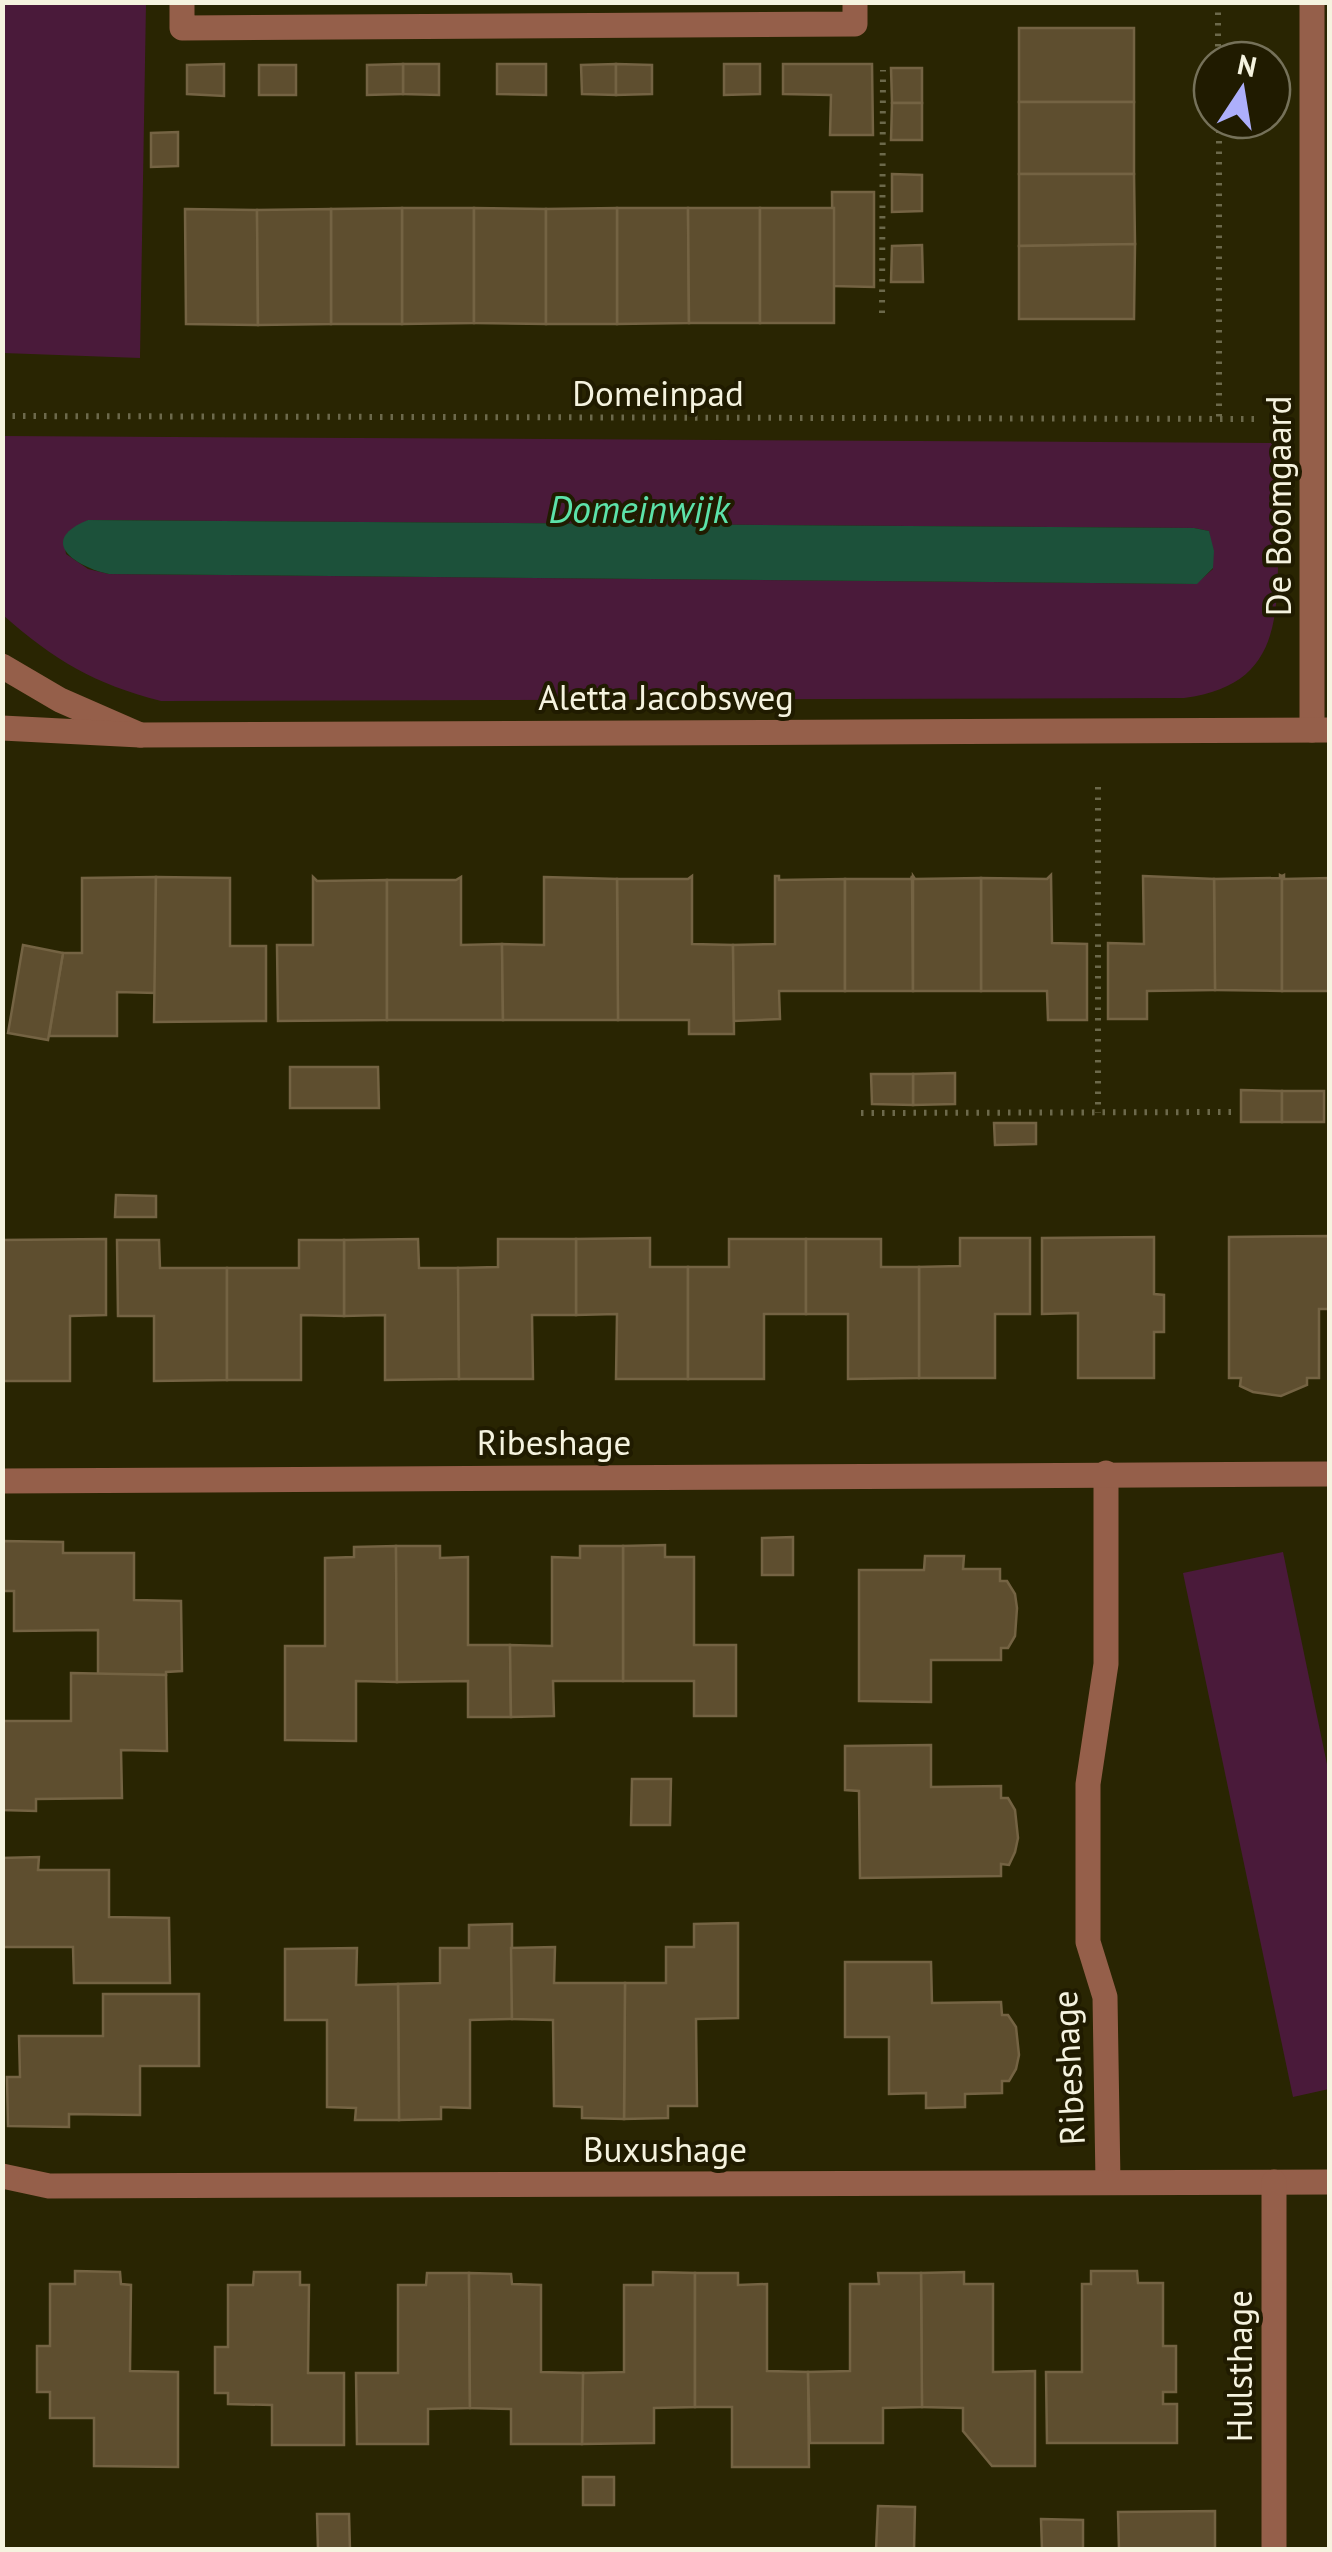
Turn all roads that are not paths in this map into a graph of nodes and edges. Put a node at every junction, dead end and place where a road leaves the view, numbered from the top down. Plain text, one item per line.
1 (182, 2) edge
2 (1312, 2) edge
3 (855, 13) edge
4 (1322, 282) edge
5 (2, 666) edge
6 (2, 728) edge
7 (1321, 730) edge
8 (140, 734) junction
9 (1106, 1474) junction
10 (1330, 1474) edge
11 (2, 1480) edge
12 (2, 2176) edge
13 (1108, 2182) junction
14 (1274, 2182) junction
15 (1330, 2182) edge
16 (1274, 2550) edge

1 - 3 street
2 - 4 street, De Boomgaard
4 - 7 street, De Boomgaard
5 - 8 street
6 - 8 street, Aletta Jacobsweg
7 - 8 street, Aletta Jacobsweg
9 - 10 street, Ribeshage
9 - 11 street, Ribeshage
9 - 13 street, Ribeshage
12 - 13 street, Buxushage
13 - 14 street, Buxushage
14 - 15 street, Buxushage
14 - 16 street, Hulsthage

